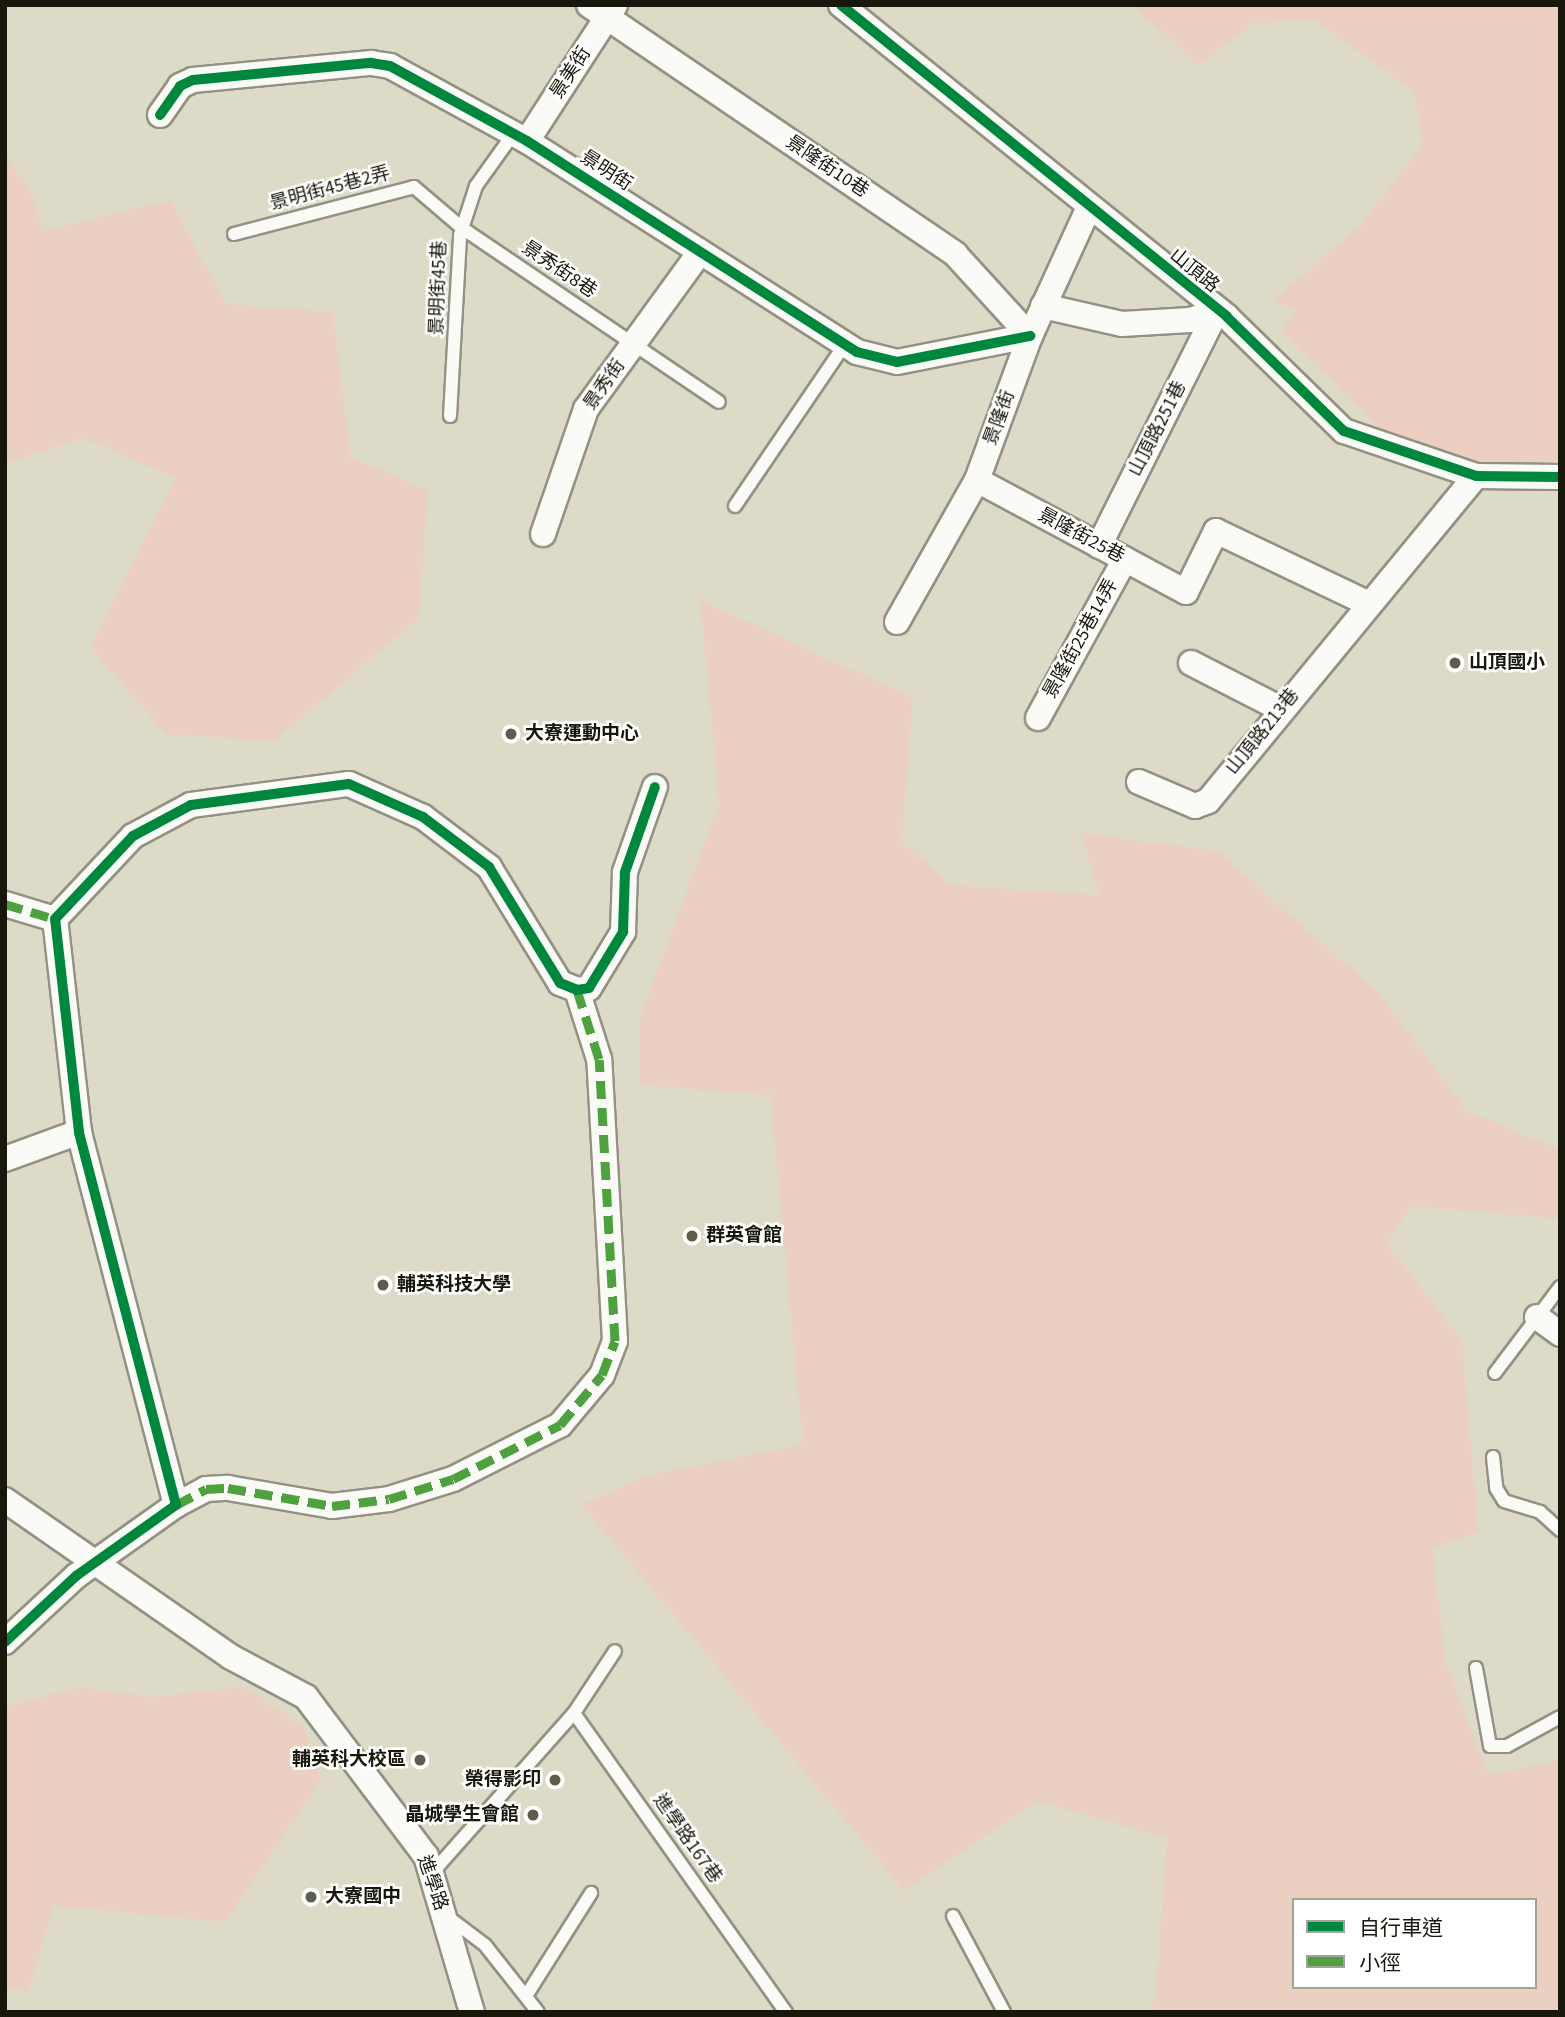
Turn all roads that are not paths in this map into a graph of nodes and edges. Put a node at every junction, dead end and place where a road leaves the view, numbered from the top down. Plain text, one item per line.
1 (841, 5) edge
2 (604, 9) edge
3 (160, 115) dead end
4 (520, 137) junction
5 (1089, 207) junction
6 (462, 228) junction
7 (234, 234) dead end
8 (700, 252) junction
9 (1043, 306) junction
10 (1216, 312) junction
11 (1030, 336) junction
12 (634, 343) junction
13 (845, 344) junction
14 (719, 402) dead end
15 (450, 416) dead end
16 (1476, 476) junction
17 (1560, 477) edge
18 (977, 480) junction
19 (735, 506) dead end
20 (543, 534) dead end
21 (1099, 546) junction
22 (1125, 559) junction
23 (1367, 603) junction
24 (897, 622) dead end
25 (1191, 663) dead end
26 (1281, 709) junction
27 (1038, 718) dead end
28 (1139, 782) dead end
29 (655, 787) dead end
30 (5, 904) edge
31 (55, 919) junction
32 (577, 990) junction
33 (79, 1132) junction
34 (5, 1158) edge
35 (1560, 1287) edge
36 (1537, 1317) junction
37 (1560, 1334) edge
38 (1495, 1373) dead end
39 (1493, 1457) dead end
40 (5, 1500) edge
41 (176, 1506) junction
42 (1560, 1530) edge
43 (97, 1562) junction
44 (5, 1642) edge
45 (615, 1651) dead end
46 (1476, 1668) dead end
47 (574, 1713) junction
48 (1560, 1717) edge
49 (431, 1874) junction
50 (592, 1893) dead end
51 (442, 1912) junction
52 (953, 1916) dead end
53 (526, 1996) junction
54 (472, 2012) edge
55 (538, 2012) edge
56 (786, 2012) edge
57 (1004, 2012) edge

1 - 5 street, 山頂路
2 - 4 street, 景美街
2 - 11 street, 景隆街10巷
3 - 4 street, 景明街
4 - 6 lane, 景明街45巷
4 - 8 street, 景明街
5 - 9 street, 景隆街
5 - 10 street, 山頂路
6 - 7 lane, 景明街45巷2弄
6 - 12 lane, 景秀街8巷
6 - 15 lane, 景明街45巷
8 - 12 street, 景秀街
8 - 13 street, 景明街
9 - 10 street
9 - 11 street, 景隆街
10 - 16 street, 山頂路
10 - 21 street, 山頂路251巷
11 - 13 street, 景明街
11 - 18 street, 景隆街
12 - 14 lane, 景秀街8巷
12 - 20 street, 景秀街
13 - 19 lane
16 - 17 street, 山頂路
16 - 23 street, 山頂路213巷
18 - 21 street, 景隆街25巷
18 - 24 street, 景隆街
21 - 22 street, 景隆街25巷
22 - 23 street, 景隆街25巷
22 - 27 street, 景隆街25巷14弄
23 - 26 street, 山頂路213巷
25 - 26 street
26 - 28 street, 山頂路213巷
29 - 32 street
30 - 31 street
31 - 32 street
31 - 33 street
32 - 41 street
33 - 34 street
33 - 41 street
35 - 36 lane
36 - 37 street
36 - 38 lane
39 - 42 lane
40 - 43 street, 進學路
41 - 43 street
43 - 44 street
43 - 49 street, 進學路
45 - 47 lane
46 - 48 lane
47 - 49 lane
47 - 56 lane, 進學路167巷
49 - 51 street, 進學路
50 - 53 lane
51 - 53 lane
51 - 54 street, 進學路
52 - 57 lane
53 - 55 lane

